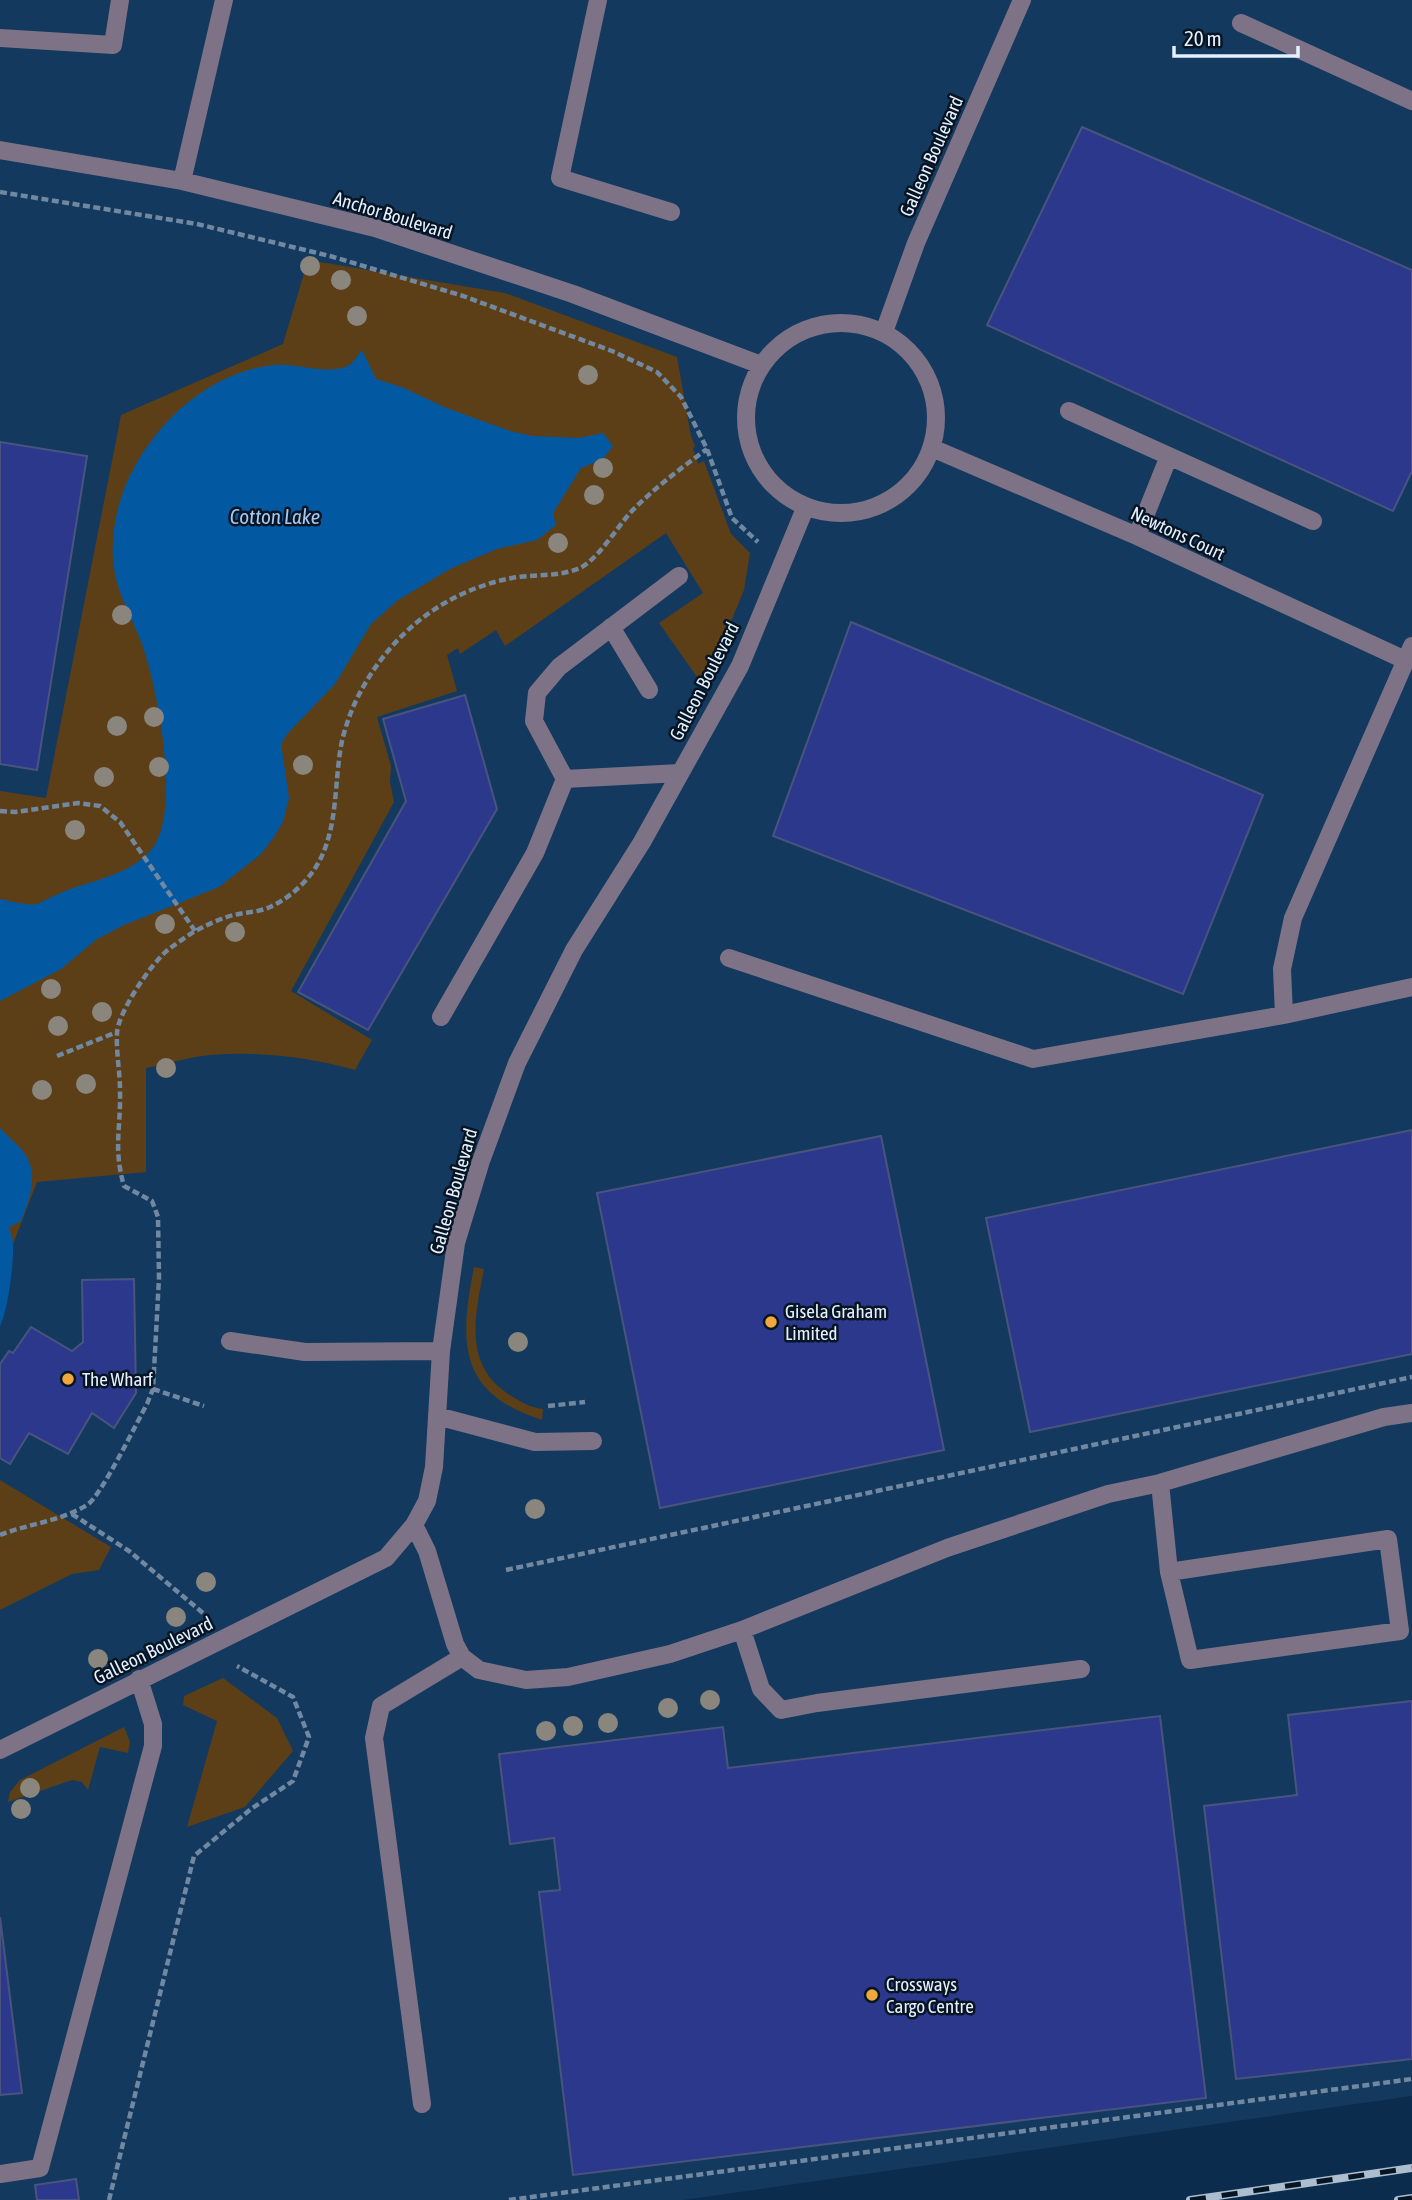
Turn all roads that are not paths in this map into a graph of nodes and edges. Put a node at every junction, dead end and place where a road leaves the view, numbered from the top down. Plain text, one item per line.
1 (120, 0) edge
2 (224, 0) edge
3 (598, 0) edge
4 (1022, 0) edge
5 (1241, 23) dead end
6 (0, 37) edge
7 (1412, 101) edge
8 (0, 150) edge
9 (182, 181) junction
10 (671, 212) dead end
11 (884, 332) junction
12 (761, 365) junction
13 (1069, 411) dead end
14 (932, 448) junction
15 (1169, 456) junction
16 (806, 506) junction
17 (1313, 520) dead end
18 (1137, 537) junction
19 (678, 576) dead end
20 (611, 627) junction
21 (1409, 653) edge
22 (649, 690) dead end
23 (680, 773) junction
24 (565, 779) junction
25 (729, 958) dead end
26 (1412, 986) edge
27 (1284, 1015) junction
28 (441, 1017) dead end
29 (230, 1341) dead end
30 (441, 1351) junction
31 (1412, 1413) edge
32 (437, 1416) junction
33 (593, 1441) dead end
34 (1160, 1483) junction
35 (414, 1525) junction
36 (1169, 1572) junction
37 (742, 1630) junction
38 (462, 1657) junction
39 (1082, 1669) dead end
40 (139, 1679) junction
41 (0, 1751) edge
42 (422, 2105) dead end
43 (0, 2174) edge

1 - 6 street
2 - 9 street
3 - 10 street
4 - 11 street, Galleon Boulevard
5 - 7 street
8 - 9 street, Anchor Boulevard
9 - 12 street, Anchor Boulevard
11 - 12 street
11 - 14 street
12 - 16 street
13 - 15 street
14 - 16 street
14 - 18 street, Newtons Court
15 - 17 street
15 - 18 street
16 - 23 street, Galleon Boulevard
18 - 21 street, Newtons Court
19 - 20 street
20 - 22 street
20 - 24 street
21 - 27 street
23 - 24 street
23 - 30 street, Galleon Boulevard
24 - 28 street
25 - 27 street
26 - 27 street
29 - 30 street
30 - 32 street, Galleon Boulevard
31 - 34 street
32 - 33 street
32 - 35 street, Galleon Boulevard
34 - 36 street
34 - 37 street
35 - 38 street
35 - 40 street, Galleon Boulevard
36 - 36 street
37 - 38 street
37 - 39 street
38 - 42 street
40 - 41 street, Galleon Boulevard
40 - 43 street

